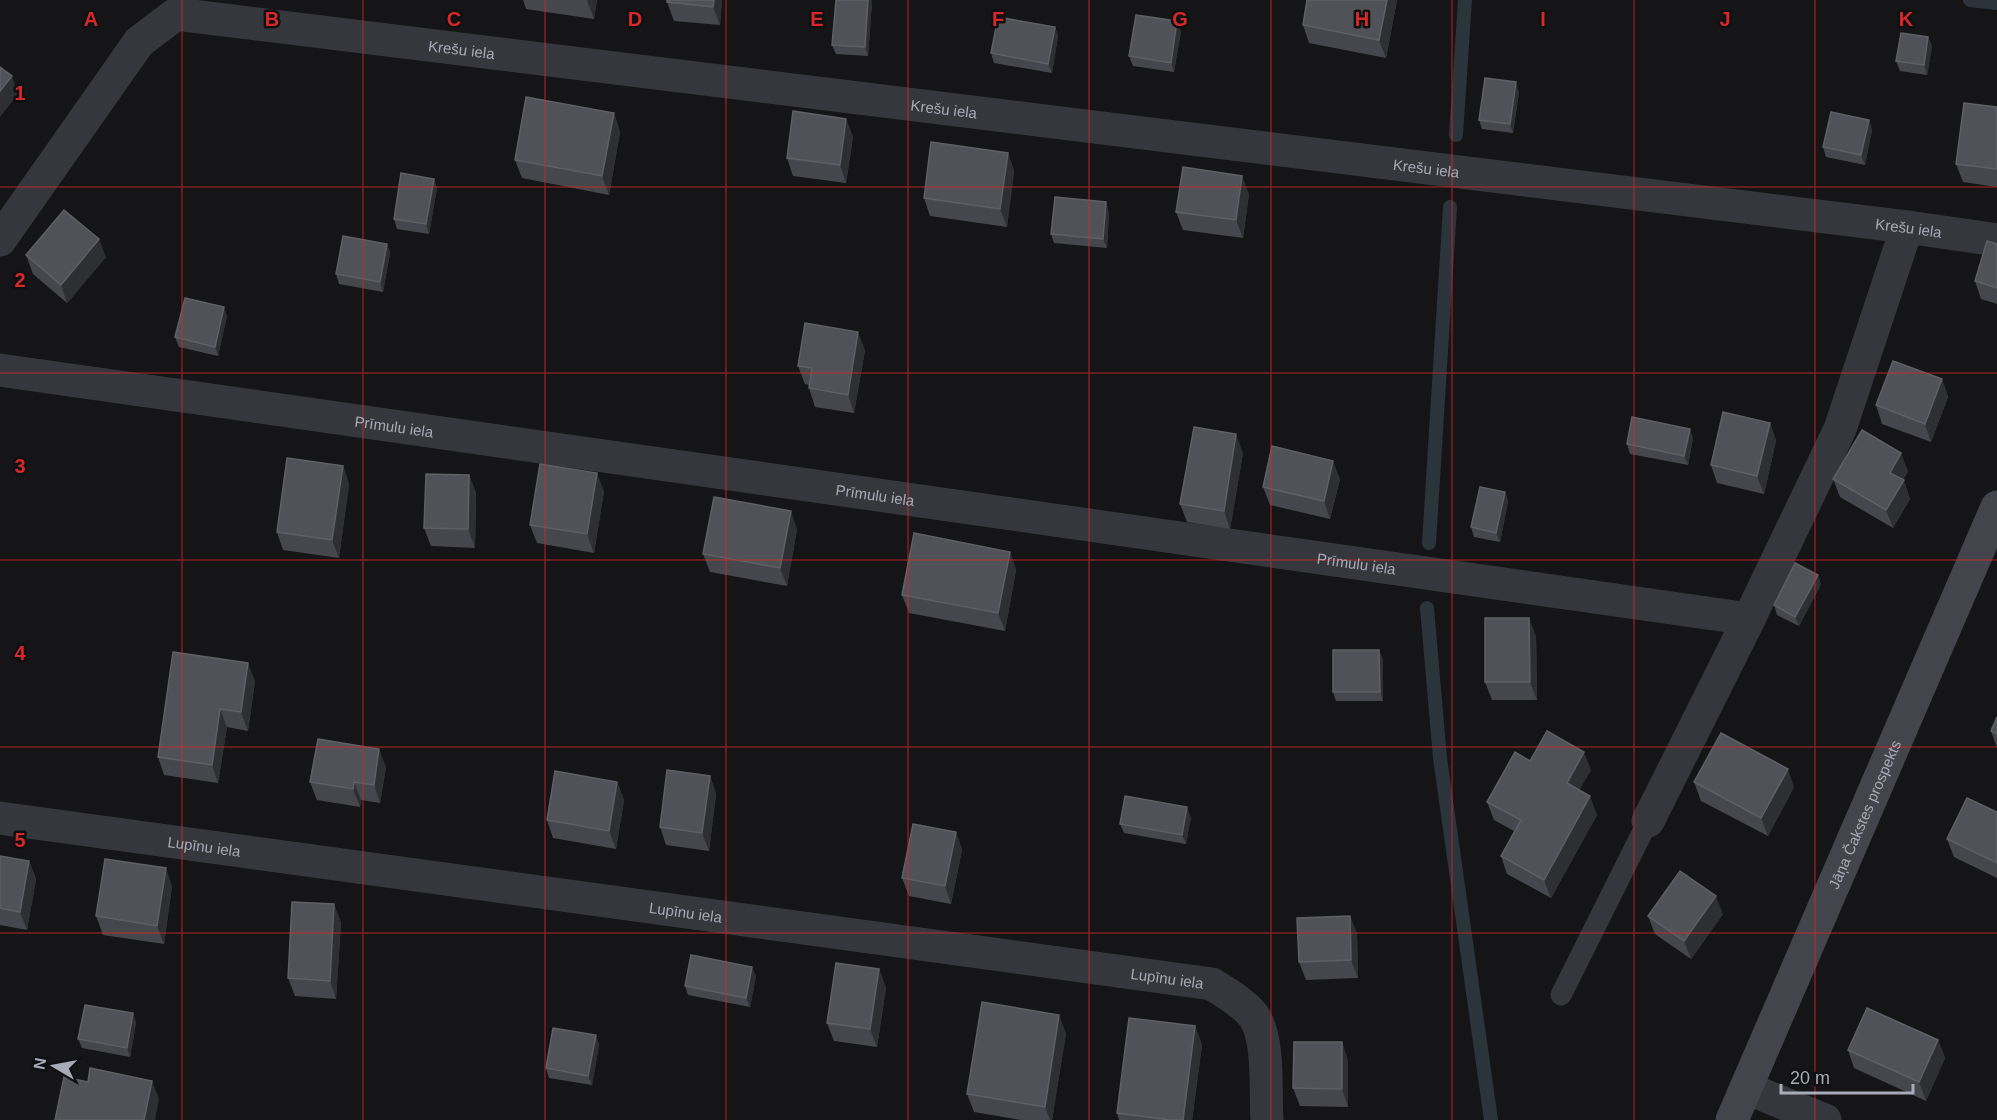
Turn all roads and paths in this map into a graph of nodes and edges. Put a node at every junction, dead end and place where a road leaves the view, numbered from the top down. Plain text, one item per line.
1 (1907, 227) junction
2 (0, 240) edge
3 (1997, 240) edge
4 (0, 370) edge
5 (1997, 507) edge
6 (1749, 619) junction
7 (0, 818) edge
8 (1648, 821) joint
9 (1562, 995) dead end
10 (1746, 1088) junction
11 (1267, 1120) edge
12 (1732, 1120) edge
13 (1825, 1120) edge

1 - 2 street, Krešu iela
1 - 3 street, Krešu iela
1 - 6 street
4 - 6 street, Prīmulu iela
5 - 10 street, Jāņa Čakstes prospekts
6 - 8 street
7 - 11 street, Lupīnu iela
8 - 9 lane
10 - 12 street, Jāņa Čakstes prospekts
10 - 13 street

